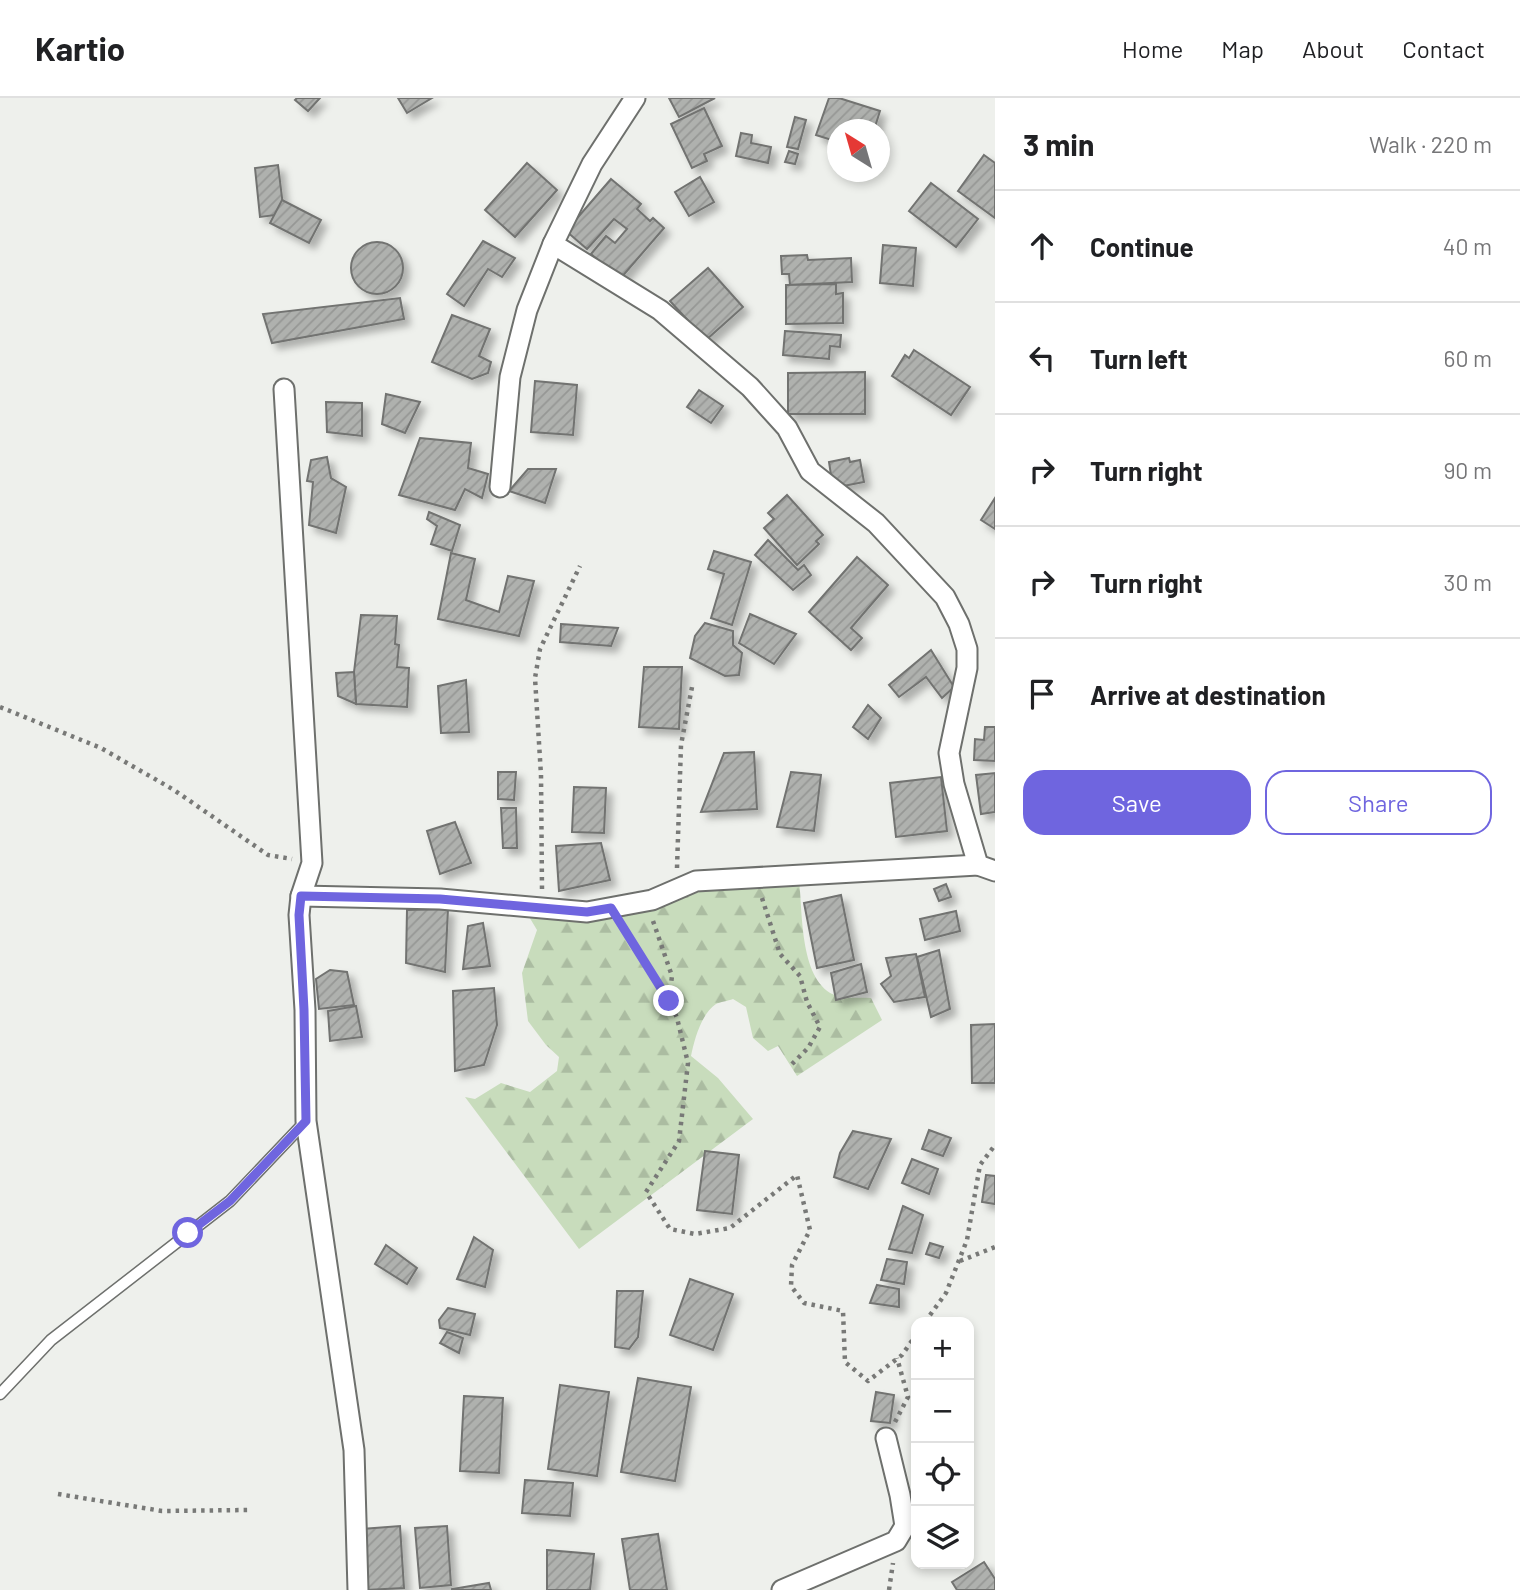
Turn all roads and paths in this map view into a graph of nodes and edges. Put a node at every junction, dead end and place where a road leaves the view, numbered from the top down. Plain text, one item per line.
1 (635, 98) edge
2 (553, 244) junction
3 (284, 389) dead end
4 (500, 487) dead end
5 (580, 566) dead end
6 (692, 687) dead end
7 (0, 707) edge
8 (312, 863) junction
9 (986, 868) edge
10 (677, 875) dead end
11 (752, 878) junction
12 (301, 896) junction
13 (646, 901) junction
14 (542, 907) junction
15 (611, 908) junction
16 (669, 1001) junction
17 (790, 1066) dead end
18 (306, 1121) junction
19 (995, 1144) edge
20 (995, 1247) edge
21 (959, 1261) junction
22 (929, 1317) edge
23 (911, 1341) edge
24 (897, 1358) junction
25 (0, 1394) edge
26 (886, 1438) joint
27 (58, 1493) dead end
28 (248, 1510) dead end
29 (358, 1590) edge
30 (782, 1590) edge

1 - 2 street
2 - 4 street
2 - 9 street
3 - 8 street
5 - 14 path
6 - 10 path
7 - 8 path
8 - 12 street
9 - 11 street
11 - 13 street
11 - 17 path
12 - 14 street
12 - 18 street
13 - 15 street
13 - 16 path
14 - 15 street
15 - 16 path
16 - 24 path
18 - 25 lane
18 - 29 street
19 - 21 path
20 - 21 path
21 - 22 path
23 - 24 path
24 - 26 path
26 - 30 street
27 - 28 path

